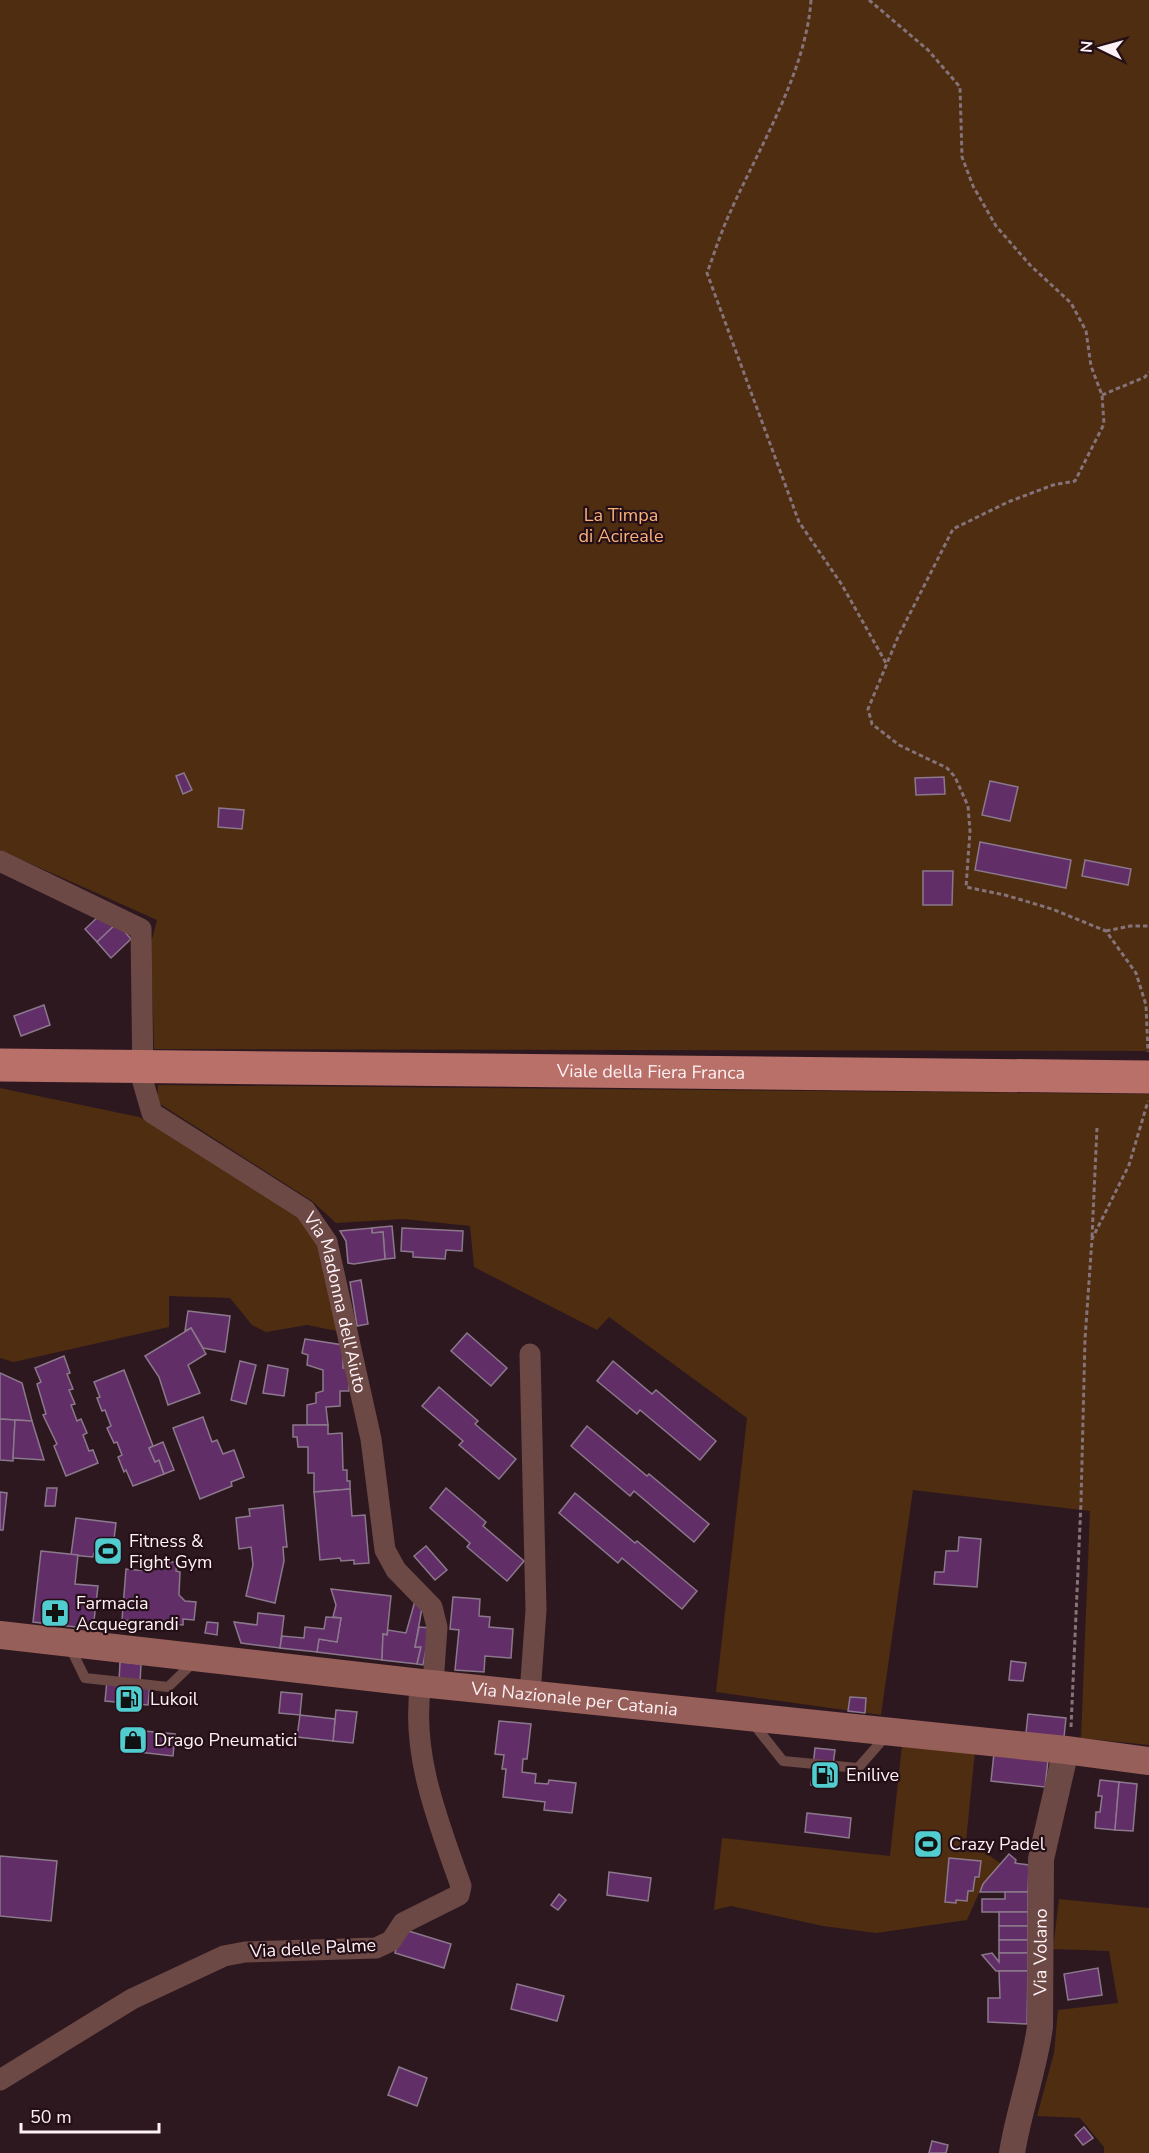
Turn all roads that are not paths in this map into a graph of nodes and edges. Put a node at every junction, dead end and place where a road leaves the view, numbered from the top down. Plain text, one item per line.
1 (0, 861) edge
2 (0, 1065) edge
3 (1149, 1068) edge
4 (530, 1354) dead end
5 (0, 1635) edge
6 (427, 1684) junction
7 (530, 1694) junction
8 (748, 1717) junction
9 (889, 1732) junction
10 (1068, 1750) junction
11 (1149, 1761) edge
12 (0, 2080) edge
13 (1012, 2153) edge

1 - 6 street, Via Madonna dell'Aiuto
2 - 3 main road, Viale della Fiera Franca
4 - 7 street
5 - 6 main road, Via Nazionale per Catania
6 - 7 main road, Via Nazionale per Catania
6 - 12 street, Via delle Palme
7 - 8 main road, Via Nazionale per Catania
8 - 9 main road, Via Nazionale per Catania
8 - 9 lane
9 - 10 main road, Via Nazionale per Catania
10 - 11 main road, Via Nazionale per Catania
10 - 13 street, Via Volano

